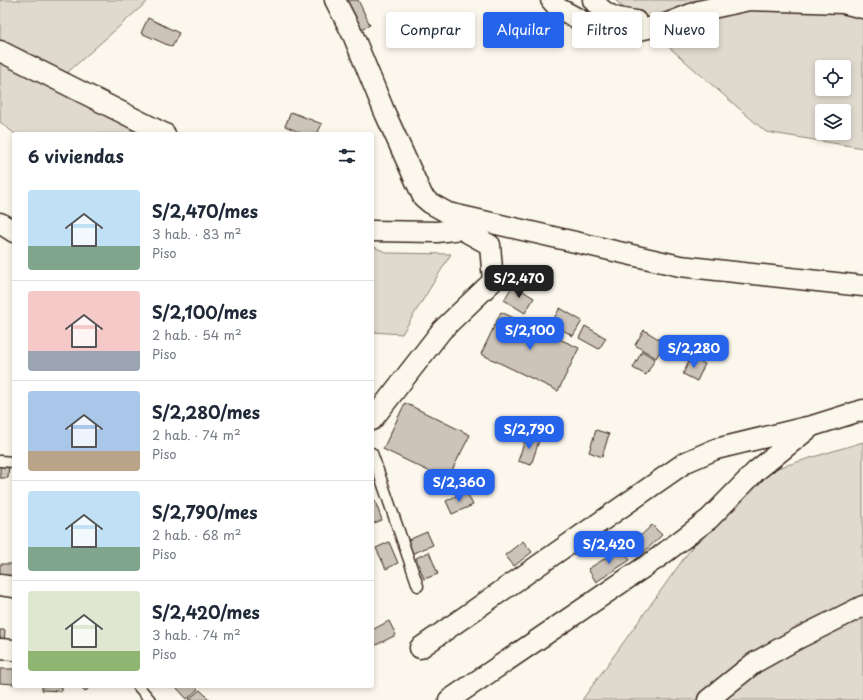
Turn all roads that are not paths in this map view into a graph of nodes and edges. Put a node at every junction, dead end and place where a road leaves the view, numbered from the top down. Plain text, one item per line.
1 (335, 0) edge
2 (551, 0) edge
3 (593, 0) edge
4 (863, 8) edge
5 (696, 12) edge
6 (650, 24) edge
7 (650, 28) edge
8 (0, 51) edge
9 (160, 132) edge
10 (448, 213) junction
11 (0, 223) edge
12 (461, 229) junction
13 (12, 231) edge
14 (374, 231) edge
15 (863, 286) edge
16 (863, 410) edge
17 (374, 417) edge
18 (812, 426) junction
19 (374, 459) edge
20 (0, 461) edge
21 (12, 462) edge
22 (0, 585) edge
23 (418, 586) dead end
24 (12, 587) edge
25 (863, 606) edge
26 (420, 648) dead end
27 (0, 649) edge
28 (12, 650) edge
29 (140, 688) edge
30 (150, 700) edge
31 (448, 700) edge
32 (708, 700) edge

1 - 10 street
2 - 7 street
3 - 6 street
4 - 5 street
8 - 9 street
10 - 12 street
10 - 15 street
11 - 13 street
12 - 14 street
12 - 17 street
16 - 18 street
18 - 26 street
18 - 31 street
19 - 23 lane
20 - 21 lane
22 - 24 street
25 - 32 street
27 - 28 street
29 - 30 lane

